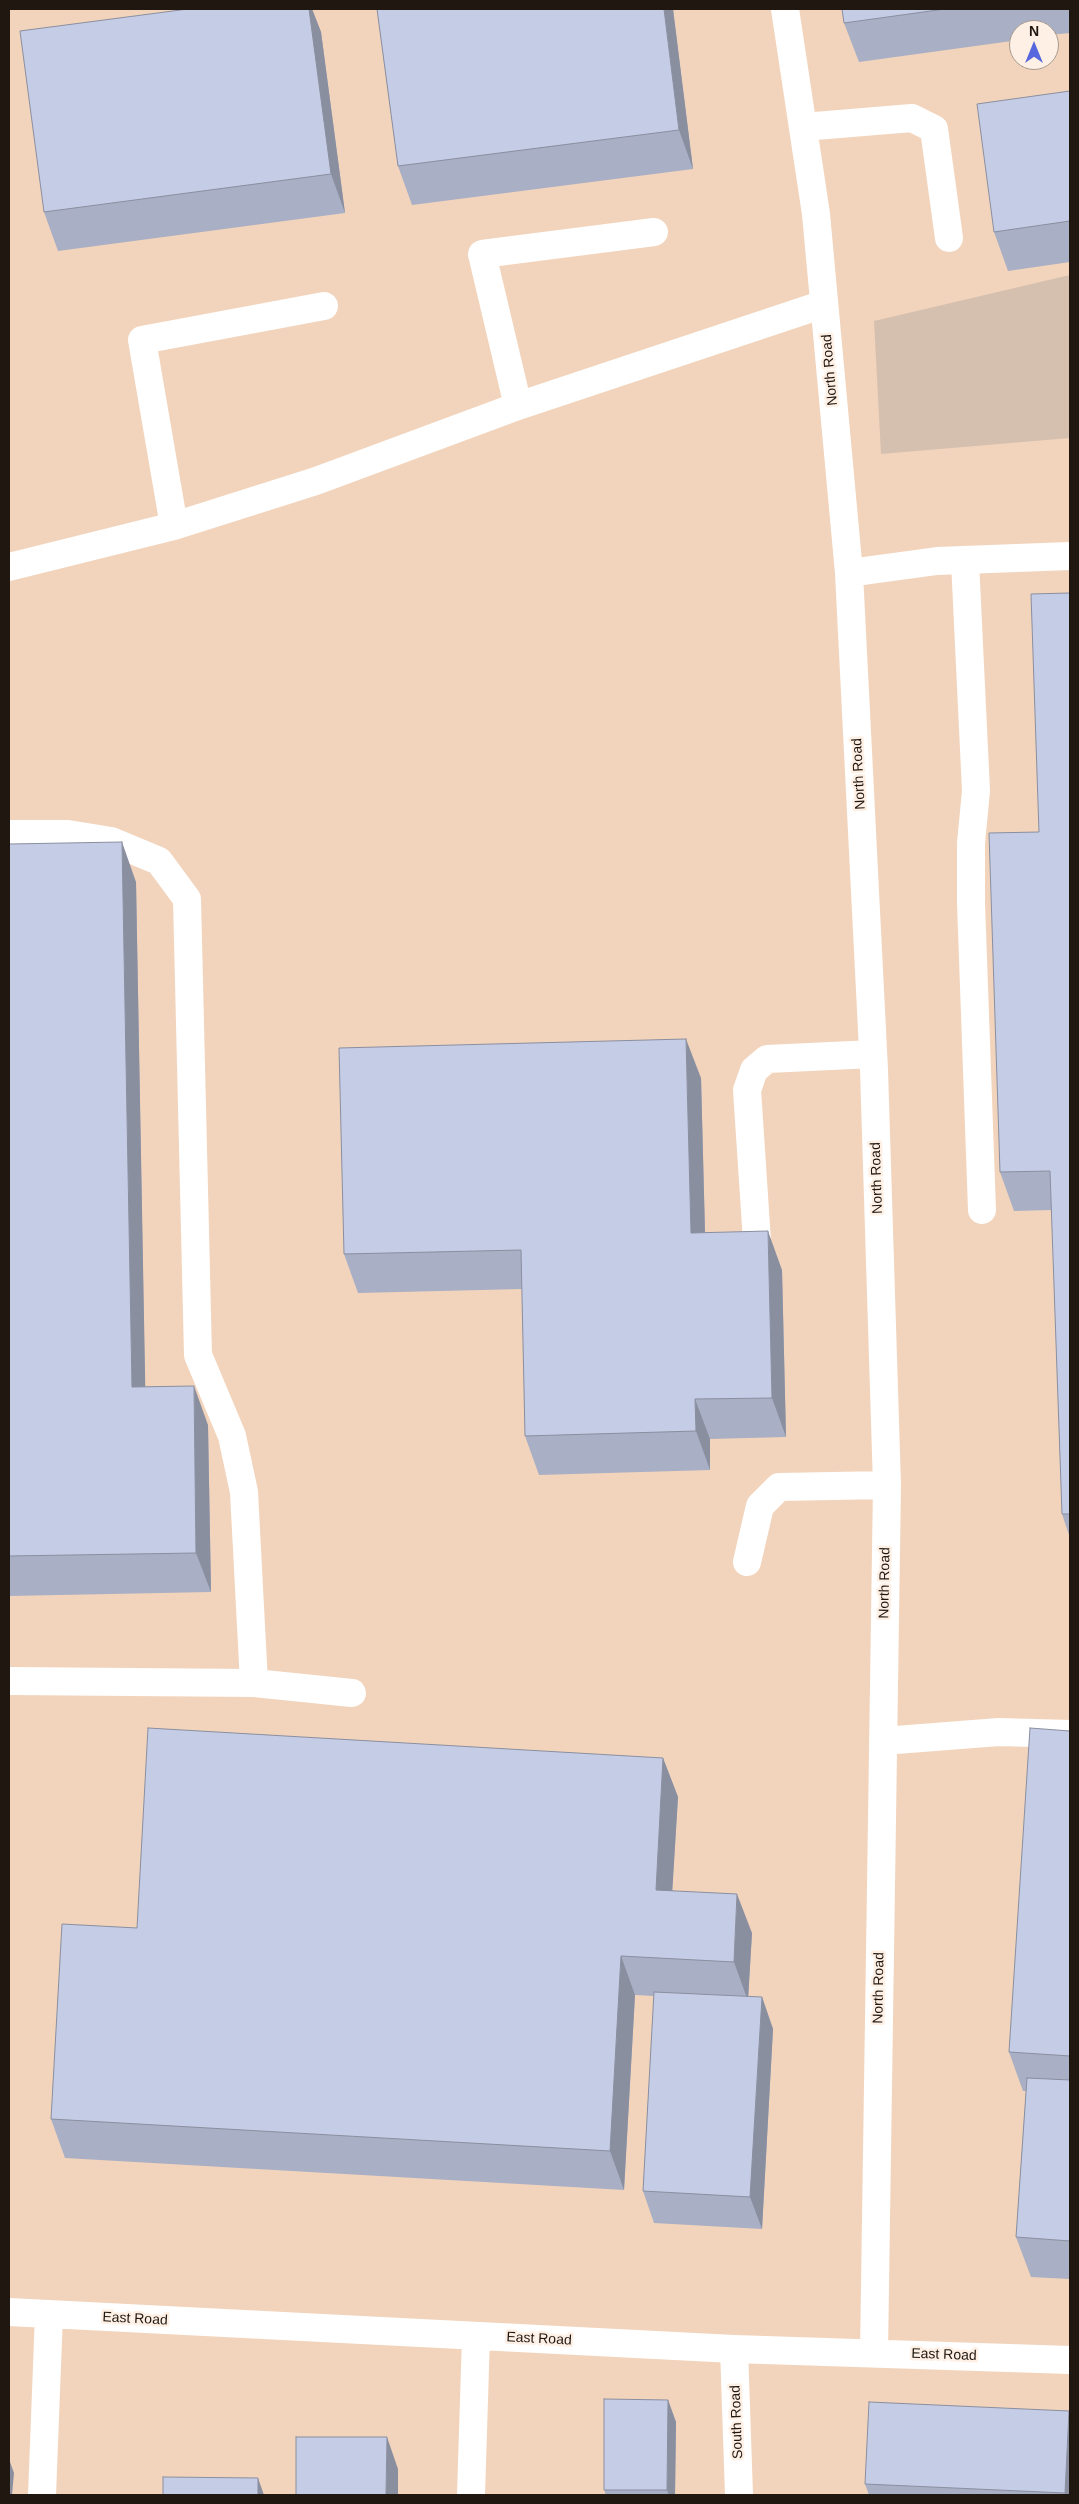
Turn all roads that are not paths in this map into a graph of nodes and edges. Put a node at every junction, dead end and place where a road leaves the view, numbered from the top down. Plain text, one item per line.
1 (785, 9) edge
2 (803, 127) junction
3 (654, 232) dead end
4 (949, 238) dead end
5 (824, 304) junction
6 (324, 306) dead end
7 (518, 406) junction
8 (174, 526) junction
9 (1070, 556) edge
10 (965, 561) junction
11 (9, 566) edge
12 (849, 573) junction
13 (9, 834) edge
14 (873, 1054) junction
15 (982, 1210) dead end
16 (757, 1241) edge
17 (887, 1485) junction
18 (747, 1562) dead end
19 (9, 1681) edge
20 (254, 1682) junction
21 (352, 1693) dead end
22 (1070, 1734) edge
23 (883, 1741) junction
24 (9, 2312) edge
25 (49, 2314) junction
26 (476, 2336) junction
27 (734, 2349) junction
28 (874, 2352) junction
29 (1070, 2360) edge
30 (42, 2495) edge
31 (471, 2495) edge
32 (739, 2495) edge

1 - 2 street, North Road
2 - 4 street
2 - 5 street, North Road
3 - 7 street
5 - 7 street
5 - 12 street, North Road
6 - 8 street
7 - 8 street
8 - 11 street
9 - 10 street
10 - 12 street
10 - 15 street
12 - 14 street, North Road
13 - 20 street
14 - 16 street
14 - 17 street, North Road
17 - 18 street
17 - 23 street, North Road
19 - 20 street
20 - 21 street
22 - 23 street
23 - 28 street, North Road
24 - 25 street, East Road
25 - 26 street, East Road
25 - 30 street
26 - 27 street, East Road
26 - 31 street
27 - 28 street, East Road
27 - 32 street, South Road
28 - 29 street, East Road

